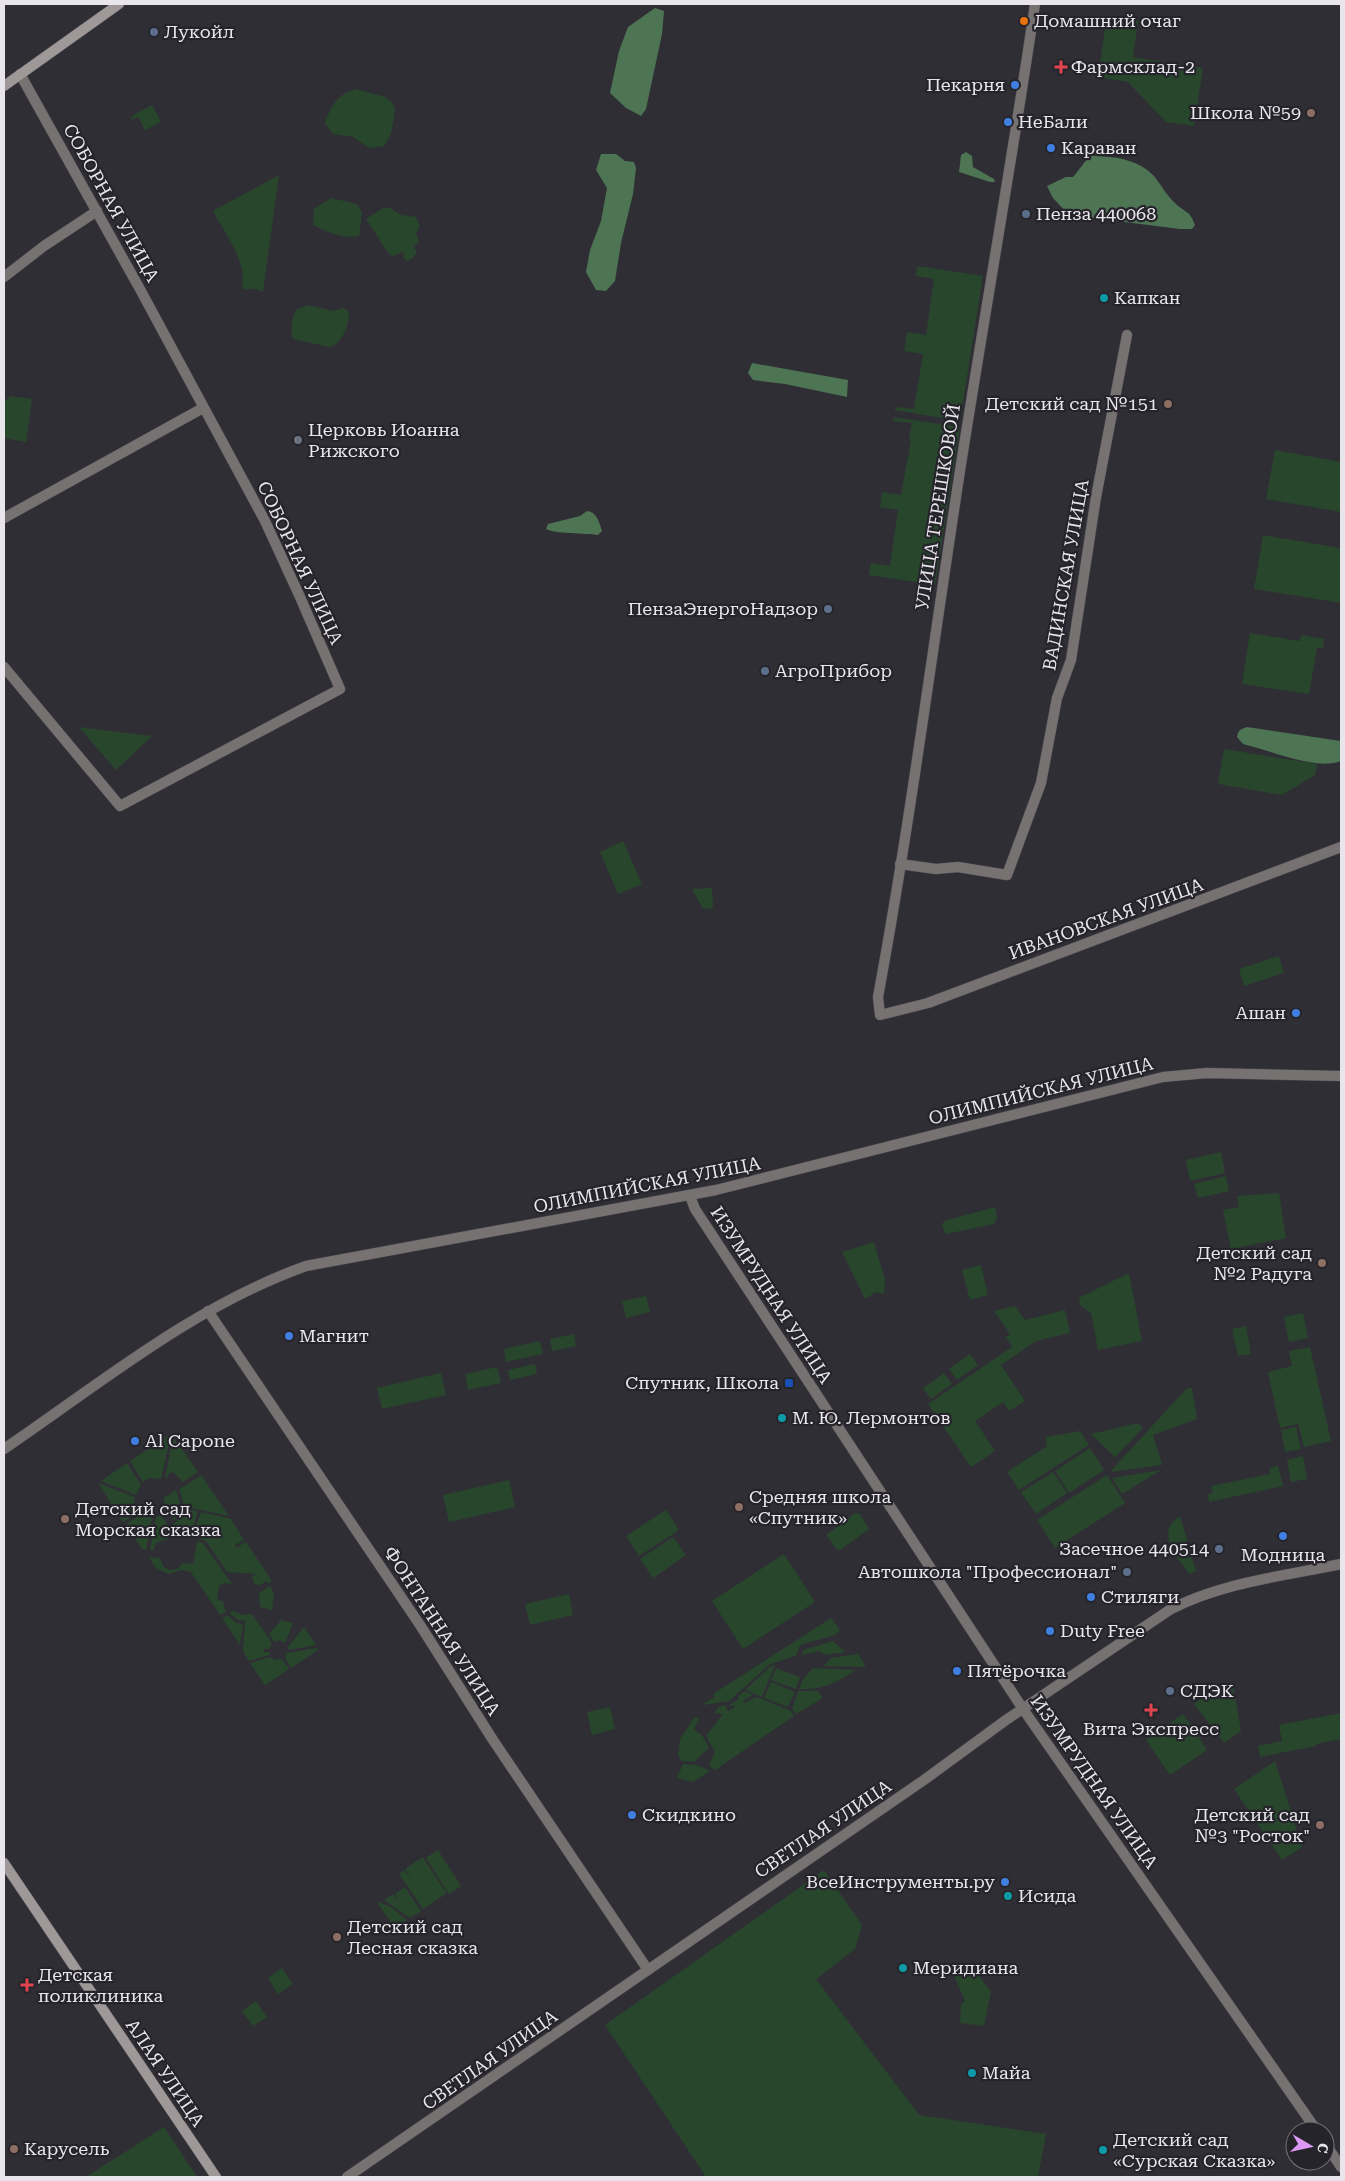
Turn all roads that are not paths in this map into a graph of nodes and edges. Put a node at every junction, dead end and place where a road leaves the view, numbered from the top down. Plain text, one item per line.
1 (119, 4) edge
2 (1035, 4) edge
3 (20, 74) junction
4 (4, 86) edge
5 (97, 211) junction
6 (4, 277) edge
7 (1128, 335) dead end
8 (203, 408) junction
9 (4, 518) edge
10 (4, 667) edge
11 (1341, 847) edge
12 (900, 864) junction
13 (880, 1016) joint
14 (1341, 1076) edge
15 (690, 1196) junction
16 (208, 1311) junction
17 (4, 1449) edge
18 (1341, 1564) edge
19 (1023, 1709) junction
20 (4, 1863) edge
21 (648, 1970) junction
22 (1309, 2121) edge
23 (216, 2177) edge
24 (347, 2177) edge

1 - 3 main road
2 - 12 street, УЛИЦА ТЕРЕШКОВОЙ
3 - 4 main road
3 - 5 street, СОБОРНАЯ УЛИЦА
5 - 6 street
5 - 8 street, СОБОРНАЯ УЛИЦА
7 - 12 street, ВАДИНСКАЯ УЛИЦА
8 - 9 street
8 - 10 street, СОБОРНАЯ УЛИЦА
11 - 13 street, ИВАНОВСКАЯ УЛИЦА
12 - 13 street, УЛИЦА ТЕРЕШКОВОЙ
14 - 15 street, ОЛИМПИЙСКАЯ УЛИЦА
15 - 16 street, ОЛИМПИЙСКАЯ УЛИЦА
15 - 19 street, ИЗУМРУДНАЯ УЛИЦА
16 - 17 street, ОЛИМПИЙСКАЯ УЛИЦА
16 - 21 street, ФОНТАННАЯ УЛИЦА
18 - 19 street, СВЕТЛАЯ УЛИЦА
19 - 21 street, СВЕТЛАЯ УЛИЦА
19 - 22 street, ИЗУМРУДНАЯ УЛИЦА
20 - 23 main road, АЛАЯ УЛИЦА
21 - 24 street, СВЕТЛАЯ УЛИЦА

